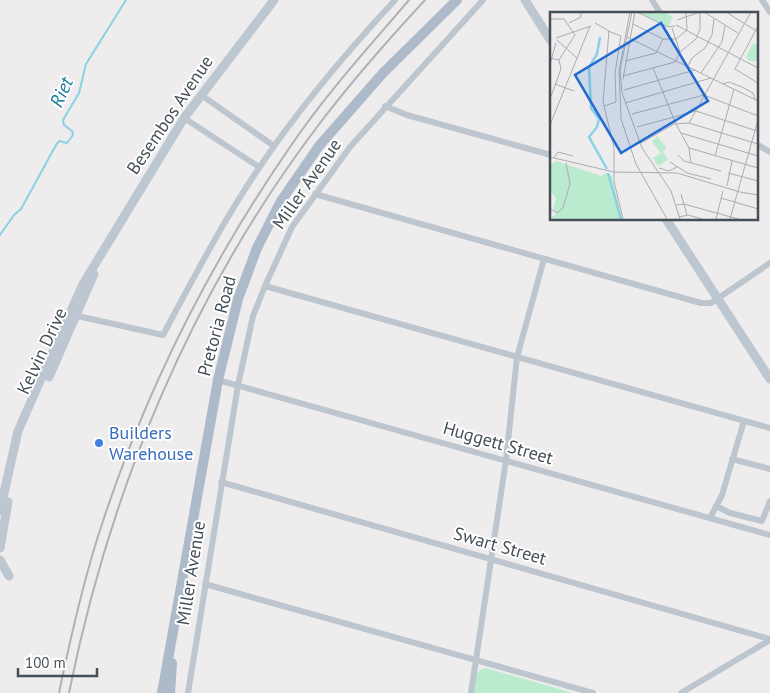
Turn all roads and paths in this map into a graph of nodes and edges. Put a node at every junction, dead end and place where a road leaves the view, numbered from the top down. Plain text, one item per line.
1 (274, 0) edge
2 (394, 0) edge
3 (448, 0) edge
4 (457, 0) edge
5 (483, 0) edge
6 (525, 0) edge
7 (652, 0) edge
8 (762, 0) edge
9 (660, 12) edge
10 (770, 12) edge
11 (550, 39) edge
12 (383, 73) junction
13 (201, 95) junction
14 (385, 106) junction
15 (184, 118) junction
16 (758, 145) edge
17 (274, 146) junction
18 (770, 152) edge
19 (550, 155) edge
20 (259, 167) junction
21 (315, 194) junction
22 (667, 220) edge
23 (101, 256) joint
24 (544, 258) junction
25 (770, 263) edge
26 (265, 286) junction
27 (718, 299) junction
28 (74, 315) junction
29 (517, 357) junction
30 (770, 379) edge
31 (218, 380) junction
32 (238, 384) junction
33 (744, 421) junction
34 (770, 428) edge
35 (732, 459) junction
36 (506, 460) junction
37 (770, 469) edge
38 (221, 482) junction
39 (770, 501) edge
40 (716, 506) junction
41 (0, 511) edge
42 (710, 518) junction
43 (770, 535) edge
44 (0, 548) edge
45 (0, 560) edge
46 (491, 560) junction
47 (9, 576) dead end
48 (205, 584) junction
49 (175, 628) junction
50 (770, 639) edge
51 (475, 660) junction
52 (163, 688) edge
53 (153, 693) edge
54 (170, 693) edge
55 (188, 693) edge
56 (471, 693) edge
57 (593, 693) edge
58 (681, 693) edge

1 - 13 street, Besembos Avenue
2 - 17 street
3 - 12 main road, Pretoria Road
4 - 12 main road, Pretoria Road
5 - 14 street, Miller Avenue
6 - 11 street
7 - 9 street
8 - 10 street
12 - 31 main road, Pretoria Road
13 - 15 street, Besembos Avenue
13 - 17 street
14 - 19 street
14 - 21 street, Miller Avenue
15 - 20 street
15 - 23 street, Besembos Avenue
16 - 18 street
17 - 20 street
20 - 28 street
21 - 24 street
21 - 26 street, Miller Avenue
22 - 27 street
23 - 28 street, Kelvin Drive
24 - 27 street
24 - 29 street
25 - 27 street
26 - 29 street
26 - 32 street, Miller Avenue
27 - 30 street
28 - 41 street, Kelvin Drive
28 - 44 street, Kelvin Drive
29 - 33 street
29 - 36 street
31 - 32 street, Huggett Street
31 - 49 main road, Pretoria Road
32 - 36 street, Huggett Street
32 - 38 street, Miller Avenue
33 - 34 street
33 - 35 street
35 - 37 street
35 - 40 street
36 - 42 street, Huggett Street
36 - 46 street
38 - 46 street, Swart Street
38 - 48 street, Miller Avenue
39 - 40 street
40 - 42 street
42 - 43 street, Huggett Street
45 - 47 street
46 - 50 street, Swart Street
46 - 51 street
48 - 51 street
48 - 55 street, Miller Avenue
49 - 52 main road, Pretoria Road
49 - 54 main road, Pretoria Road
50 - 58 street
51 - 56 street
51 - 57 street
52 - 53 main road

